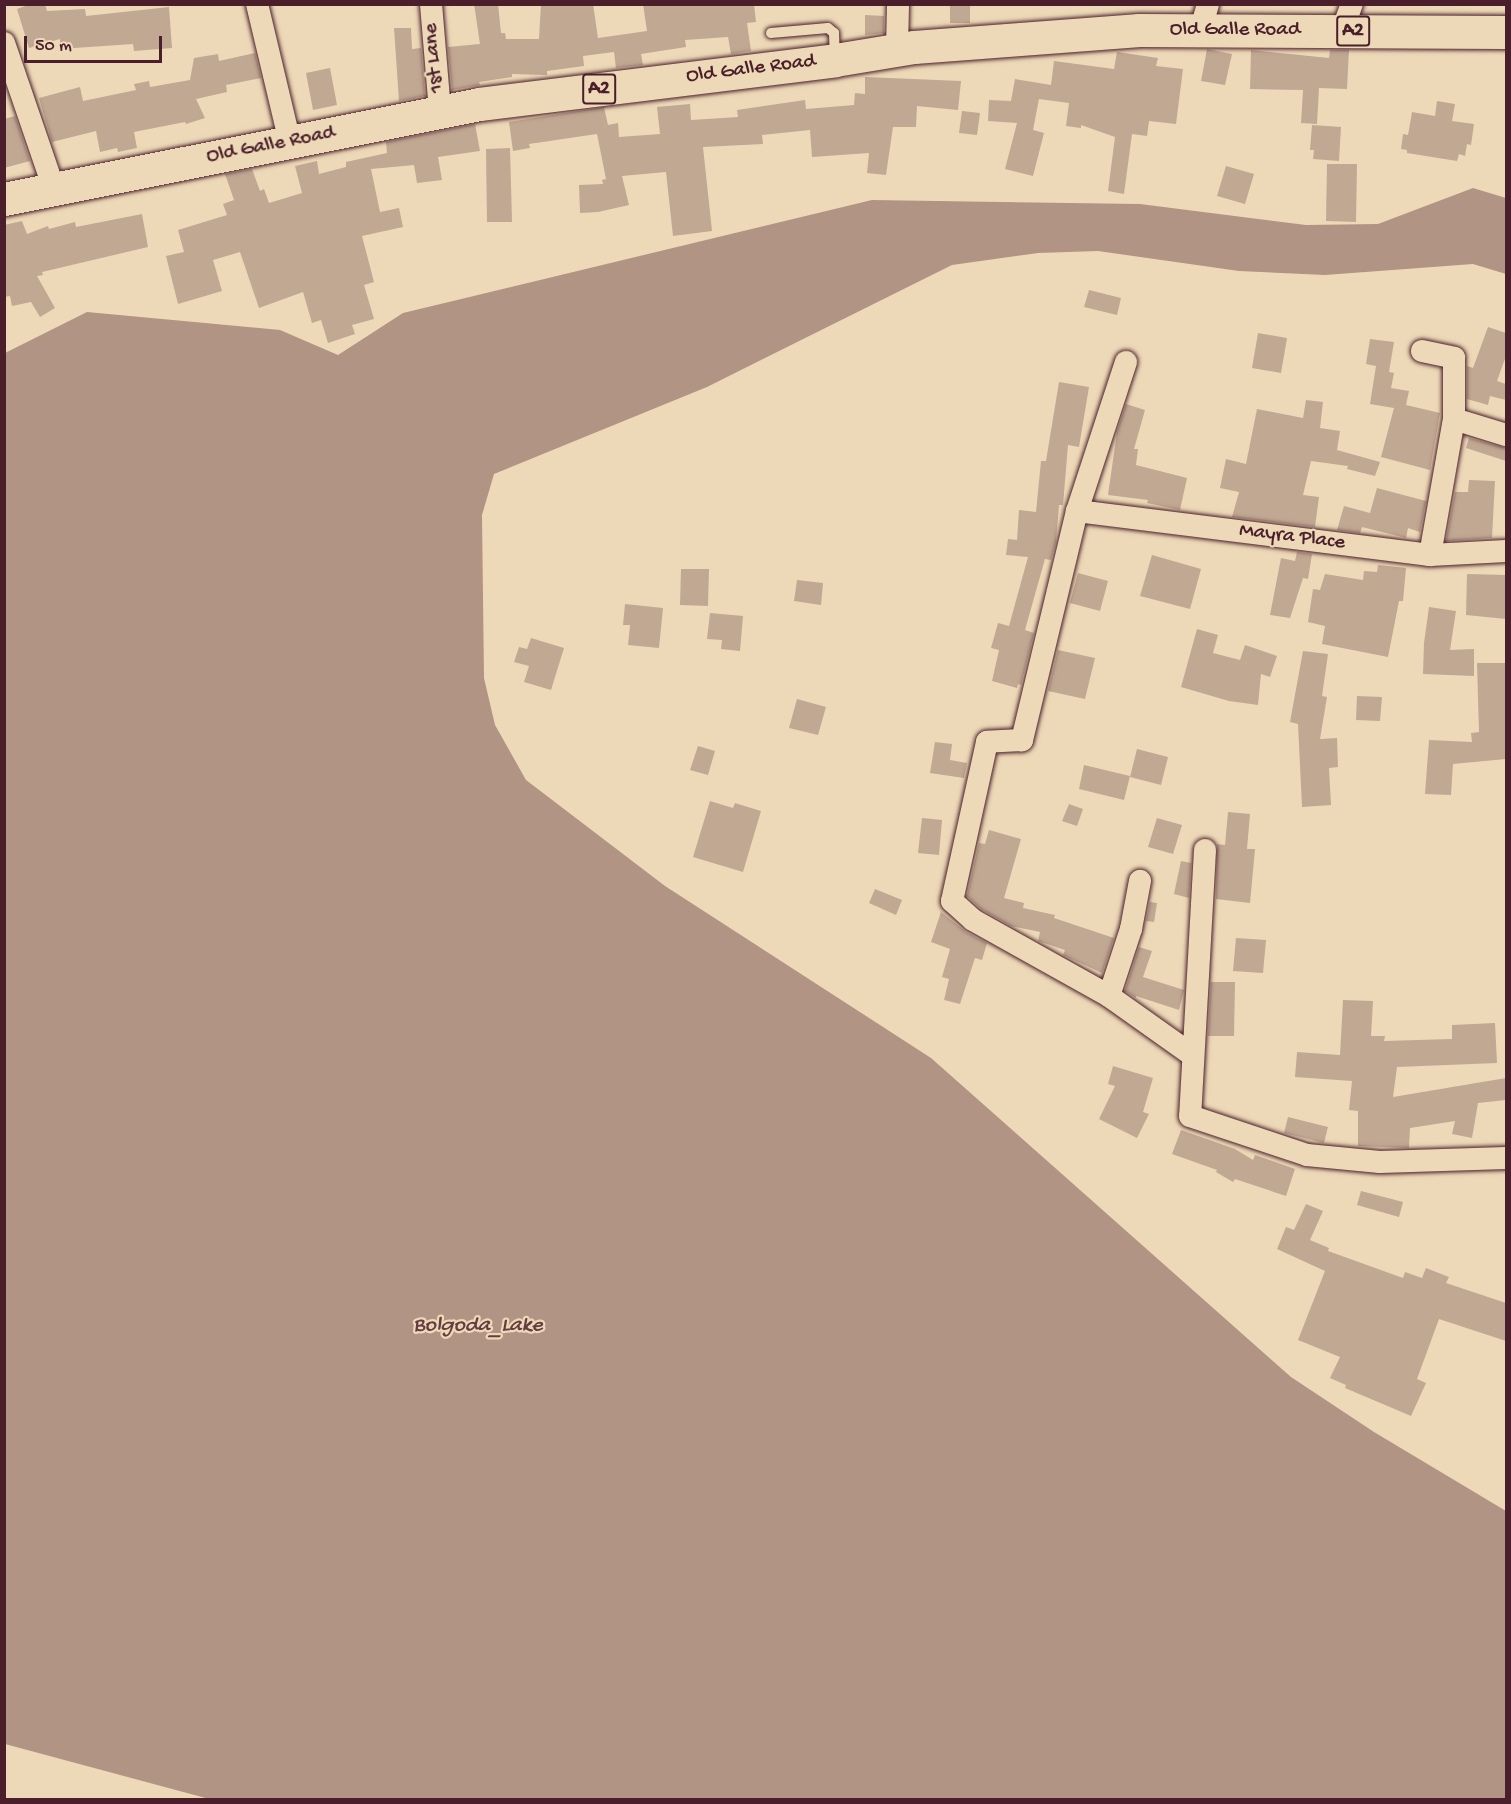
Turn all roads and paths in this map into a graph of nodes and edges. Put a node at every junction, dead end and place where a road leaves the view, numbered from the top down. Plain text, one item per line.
1 (257, 4) edge
2 (431, 4) edge
3 (898, 4) edge
4 (1204, 18) edge
5 (1347, 18) edge
6 (1506, 32) edge
7 (771, 33) dead end
8 (4, 44) edge
9 (897, 49) junction
10 (835, 60) junction
11 (440, 112) junction
12 (290, 142) junction
13 (54, 189) junction
14 (4, 199) edge
15 (1422, 351) dead end
16 (1126, 362) dead end
17 (1454, 419) junction
18 (1506, 435) edge
19 (1077, 511) junction
20 (1506, 551) edge
21 (1430, 555) junction
22 (1205, 850) dead end
23 (1140, 881) dead end
24 (1109, 996) junction
25 (1192, 1055) junction
26 (1506, 1158) edge

1 - 12 street
2 - 11 street, 1st Lane
3 - 9 street
4 - 5 highway, Old Galle Road / A2
4 - 9 highway, Old Galle Road / A2
5 - 6 highway, Old Galle Road / A2
7 - 10 lane
8 - 13 street
9 - 10 highway, Old Galle Road / A2
10 - 11 highway, Old Galle Road / A2
11 - 12 highway, Old Galle Road / A2
12 - 13 highway, Old Galle Road / A2
13 - 14 highway, Old Galle Road / A2
15 - 17 street
16 - 19 street
17 - 18 street
17 - 21 street
19 - 21 street, Mayra Place
19 - 24 street
20 - 21 street, Mayra Place
22 - 25 street
23 - 24 street
24 - 25 street
25 - 26 street

